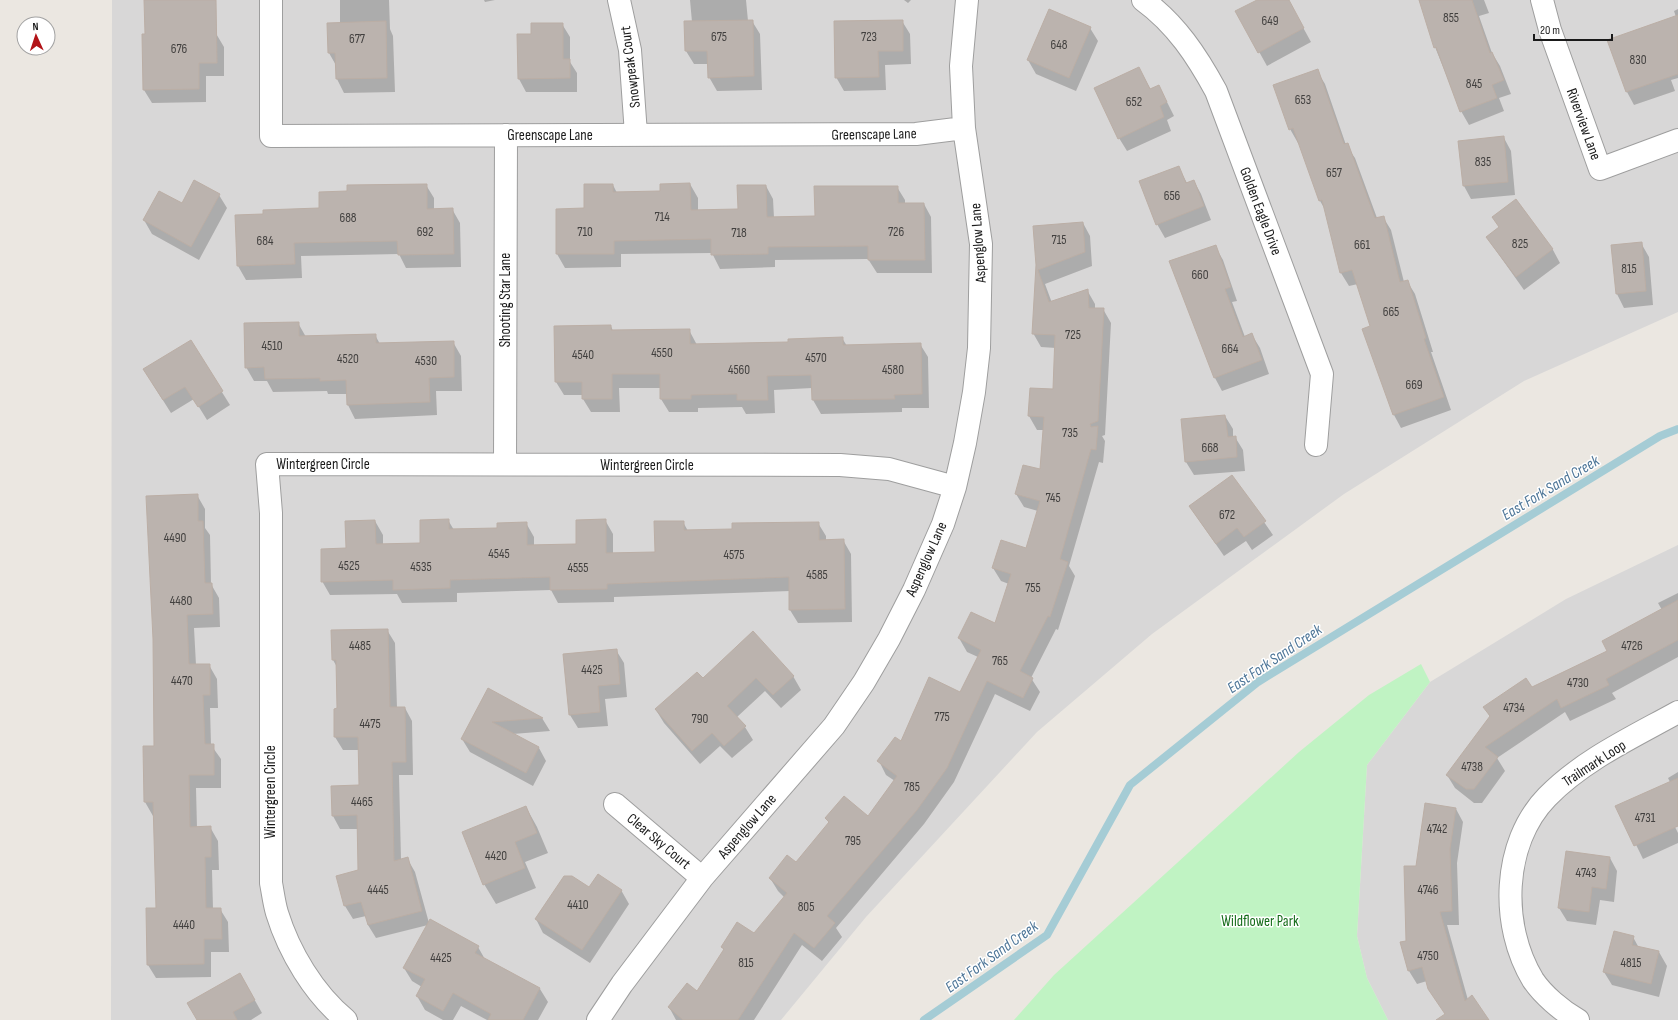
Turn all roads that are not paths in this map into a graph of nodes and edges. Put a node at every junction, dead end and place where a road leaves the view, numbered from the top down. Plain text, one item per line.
1 (271, 0) edge
2 (619, 0) edge
3 (967, 0) edge
4 (1143, 0) edge
5 (1542, 0) edge
6 (964, 128) junction
7 (636, 134) junction
8 (506, 135) junction
9 (1678, 140) edge
10 (1316, 445) dead end
11 (505, 464) junction
12 (955, 487) junction
13 (1678, 712) edge
14 (615, 804) dead end
15 (702, 878) junction
16 (346, 1020) edge
17 (598, 1020) edge
18 (1578, 1020) edge

1 - 8 street, Greenscape Lane
2 - 7 street, Snowpeak Court
3 - 6 street, Aspenglow Lane
4 - 10 street, Golden Eagle Drive
5 - 9 street, Riverview Lane
6 - 7 street, Greenscape Lane
6 - 12 street, Aspenglow Lane
7 - 8 street, Greenscape Lane
8 - 11 street, Shooting Star Lane
11 - 12 street, Wintergreen Circle
11 - 16 street, Wintergreen Circle
12 - 15 street, Aspenglow Lane
13 - 18 street, Trailmark Loop
14 - 15 street, Clear Sky Court
15 - 17 street, Aspenglow Lane

